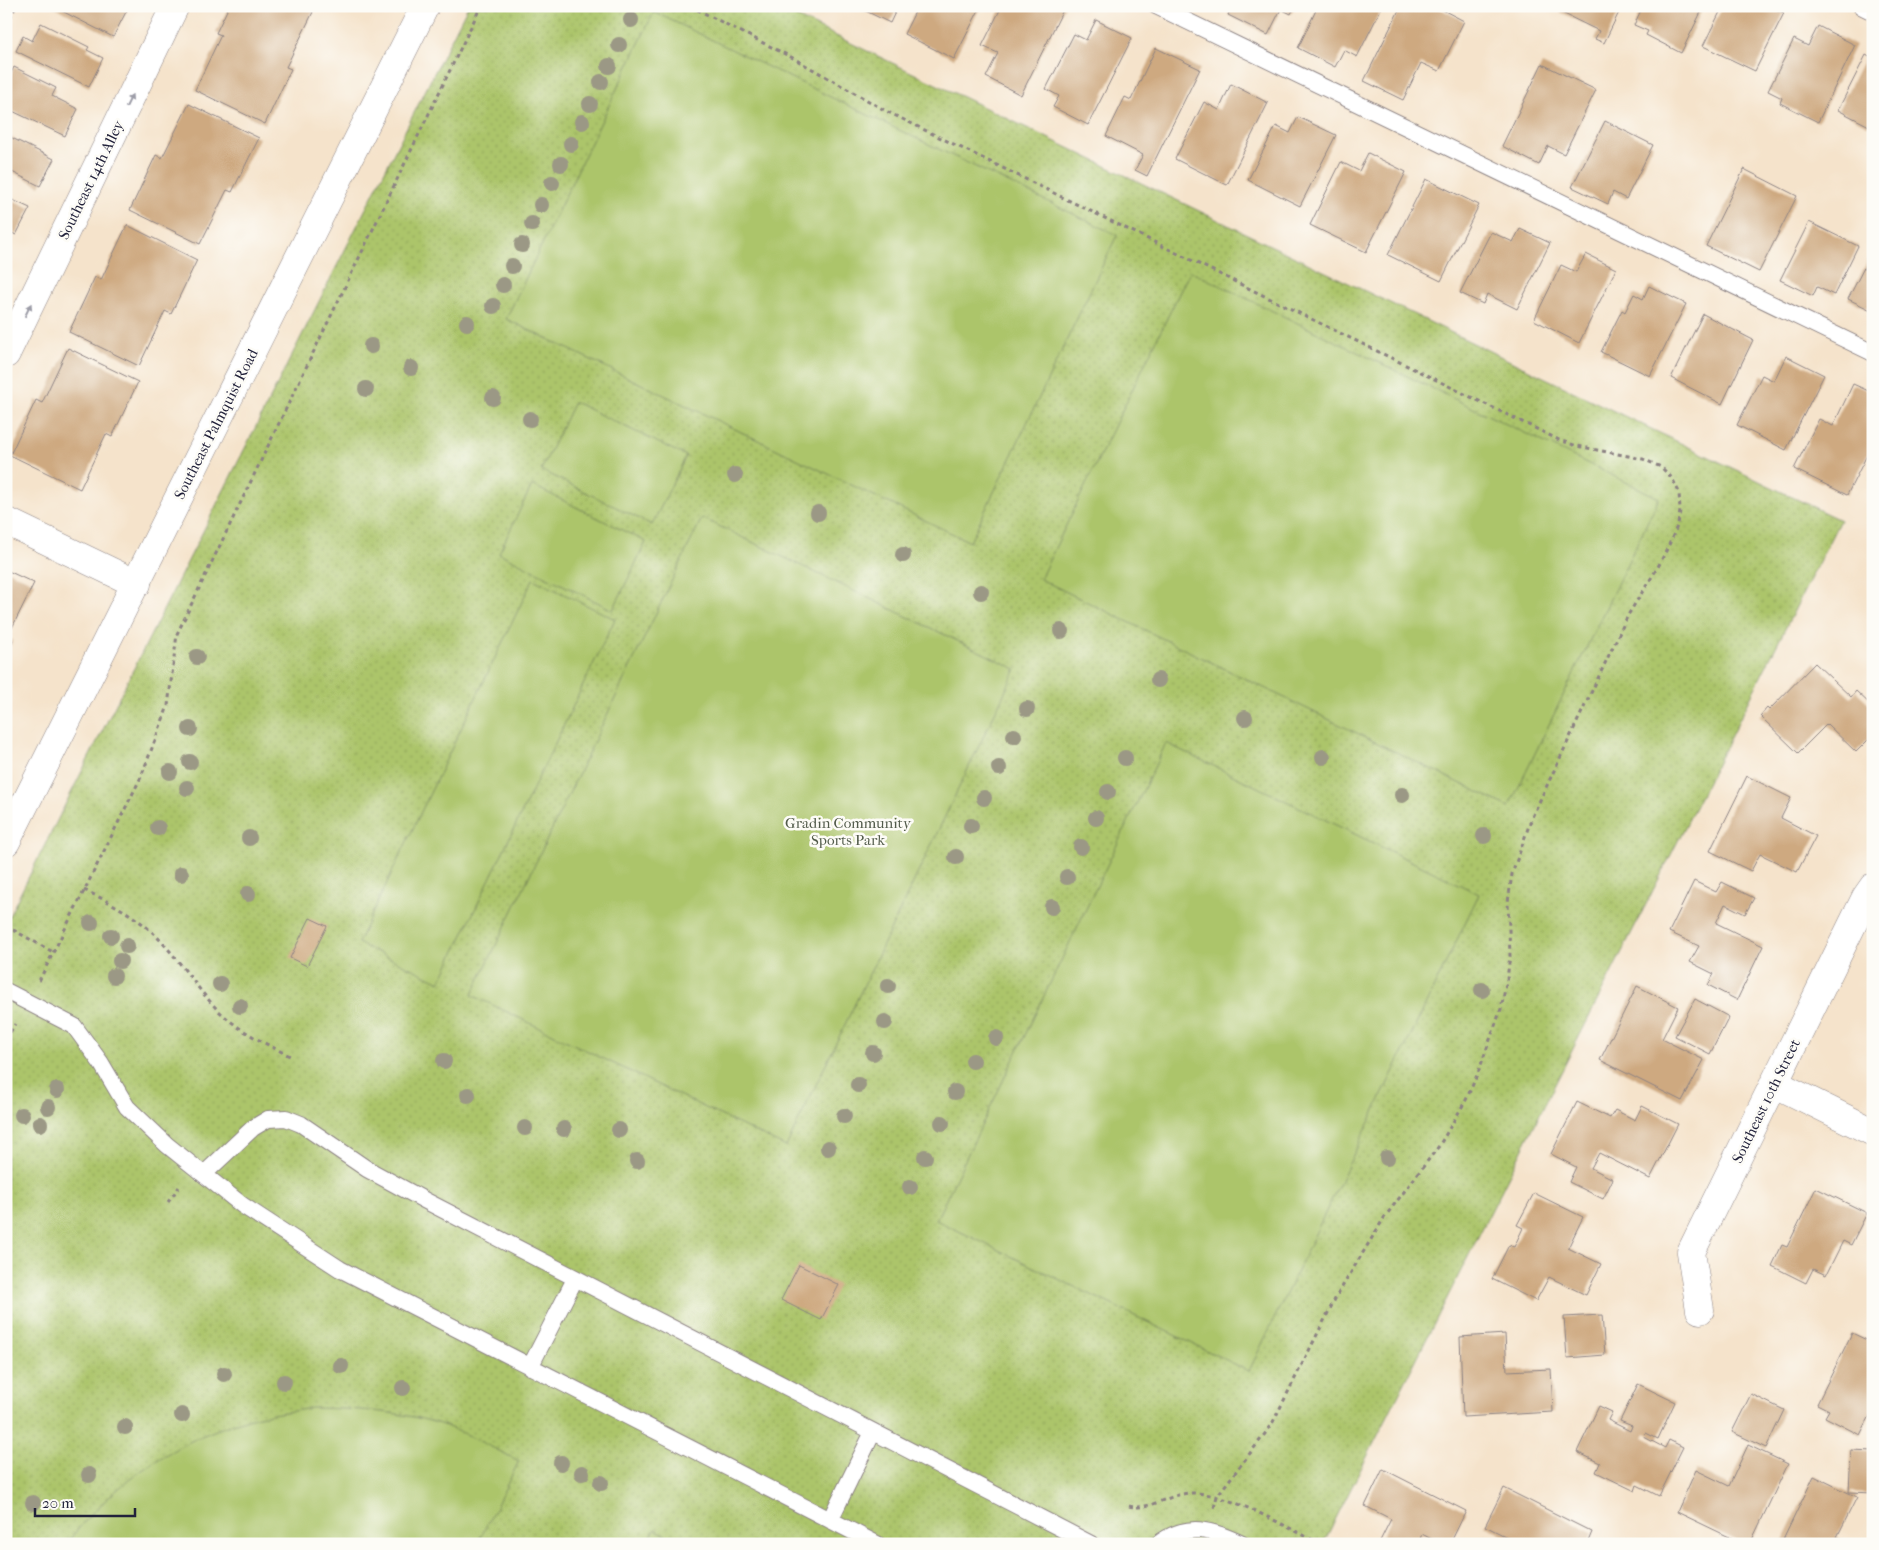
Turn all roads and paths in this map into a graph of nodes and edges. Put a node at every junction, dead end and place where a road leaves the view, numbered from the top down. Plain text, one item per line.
1 (16, 6) edge
2 (175, 6) edge
3 (426, 6) edge
4 (481, 6) edge
5 (690, 6) edge
6 (1156, 6) edge
7 (1861, 6) edge
8 (1873, 12) edge
9 (6, 13) edge
10 (11, 15) junction
11 (6, 25) edge
12 (1873, 353) edge
13 (6, 354) edge
14 (6, 520) edge
15 (136, 584) junction
16 (6, 842) edge
17 (84, 890) junction
18 (1869, 892) edge
19 (6, 926) edge
20 (53, 952) junction
21 (6, 990) edge
22 (28, 1002) junction
23 (292, 1057) dead end
24 (1774, 1083) junction
25 (1873, 1132) edge
26 (204, 1174) junction
27 (575, 1279) junction
28 (1700, 1310) dead end
29 (530, 1367) junction
30 (873, 1432) junction
31 (830, 1520) junction
32 (1208, 1530) junction
33 (877, 1544) edge
34 (1091, 1544) edge
35 (1158, 1544) edge
36 (1242, 1544) edge

1 - 10 path
13 -> 2 street, Southeast 14th Alley
3 - 15 street, Southeast Palmquist Road
4 - 17 path
5 - 32 path
6 - 12 lane
7 - 8 lane
9 - 10 path
10 - 11 path
14 - 15 street
15 - 16 street, Southeast Palmquist Road
17 - 20 path
17 - 23 path
18 - 24 street, Southeast 10th Street
19 - 20 path
20 - 22 path
21 - 22 lane
22 - 26 lane
24 - 25 street
24 - 28 street, Southeast 10th Street
26 - 27 lane
26 - 29 lane
27 - 29 lane
27 - 30 lane
29 - 31 lane
30 - 31 lane
30 - 34 lane
31 - 33 lane
32 - 35 lane
32 - 36 lane

